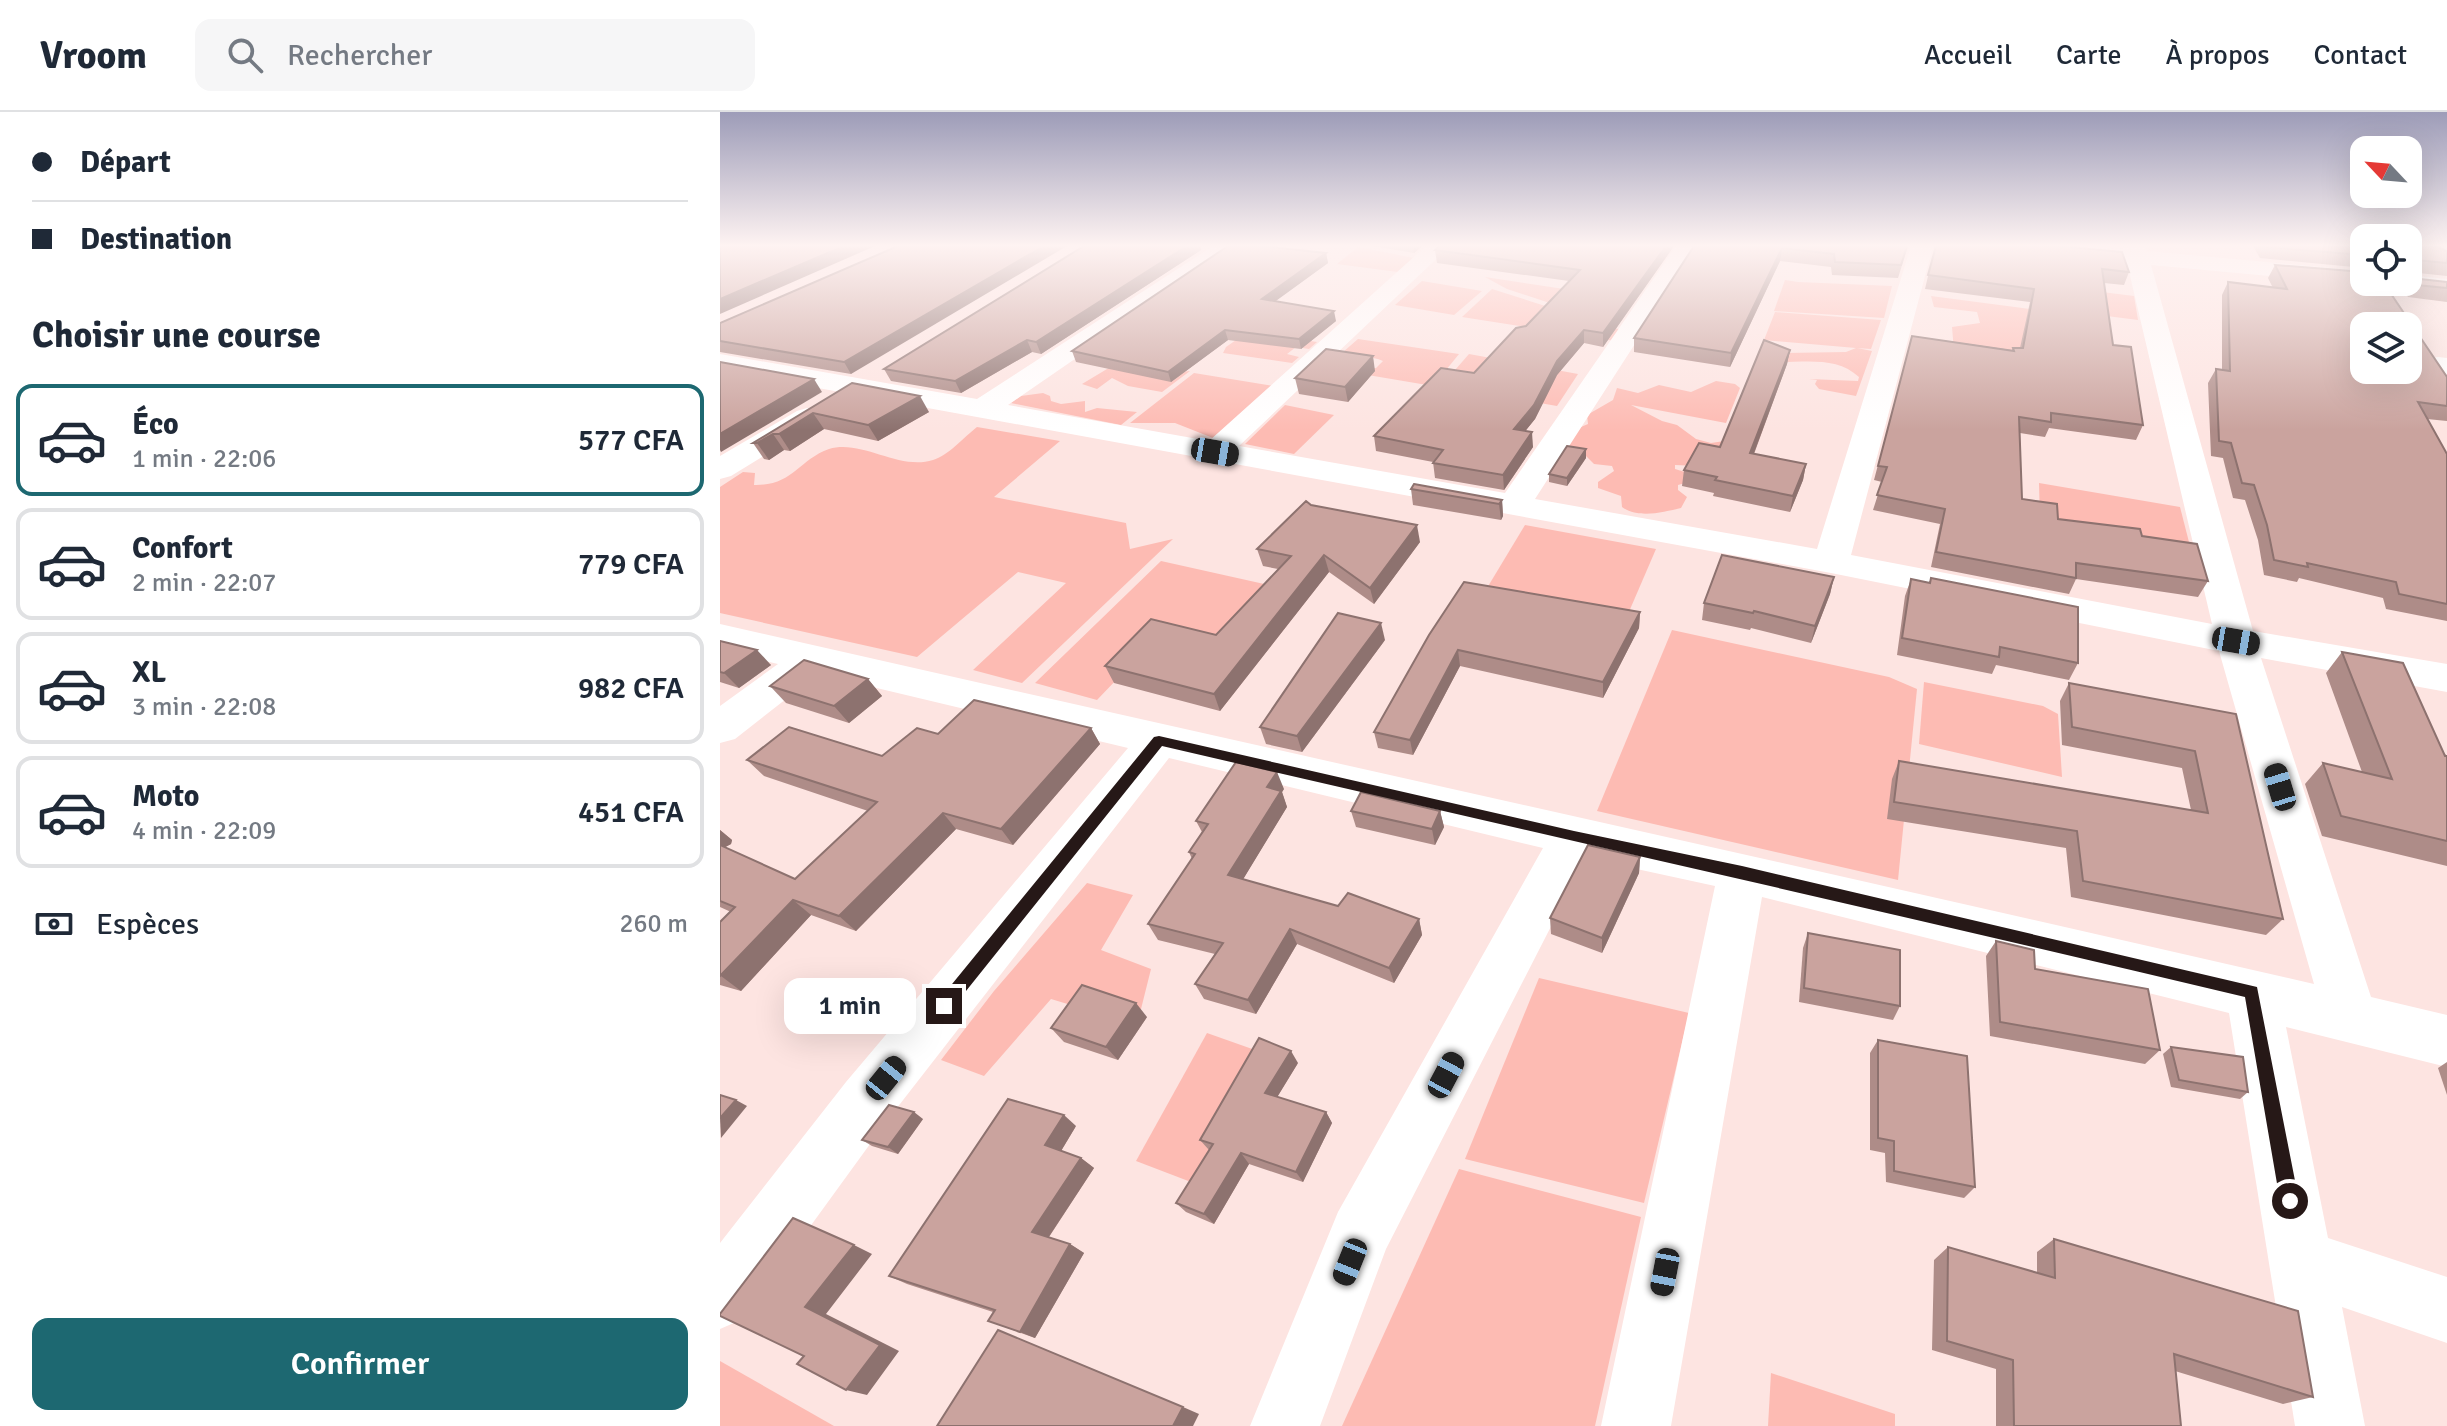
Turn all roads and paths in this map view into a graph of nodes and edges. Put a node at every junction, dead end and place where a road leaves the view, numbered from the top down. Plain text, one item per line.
1 (1135, 307) edge
2 (1372, 307) edge
3 (1646, 307) edge
4 (1904, 307) edge
5 (2150, 307) edge
6 (2422, 341) edge
7 (720, 362) edge
8 (2444, 370) edge
9 (871, 379) junction
10 (982, 409) junction
11 (1215, 452) junction
12 (720, 469) edge
13 (1514, 505) junction
14 (1831, 562) junction
15 (720, 637) edge
16 (2236, 641) junction
17 (811, 659) junction
18 (2447, 678) edge
19 (720, 728) edge
20 (1159, 741) junction
21 (1574, 837) junction
22 (1742, 872) junction
23 (2252, 992) junction
24 (2351, 1019) junction
25 (2447, 1041) edge
26 (2301, 1261) junction
27 (720, 1296) edge
28 (2447, 1310) edge
29 (1285, 1426) edge
30 (1636, 1426) edge
31 (2330, 1426) edge

1 - 10 street
2 - 11 street
3 - 13 street
4 - 14 street
5 - 16 street
6 - 8 street
7 - 9 street
9 - 10 street
9 - 12 street
10 - 11 street
11 - 13 street
13 - 14 street
14 - 16 street
15 - 17 street
16 - 18 street
16 - 24 street
17 - 19 street
17 - 20 street
20 - 21 street
20 - 27 street
21 - 22 street
21 - 29 street
22 - 23 street
22 - 30 street
23 - 24 street
23 - 26 street
24 - 25 street
26 - 28 street
26 - 31 street

